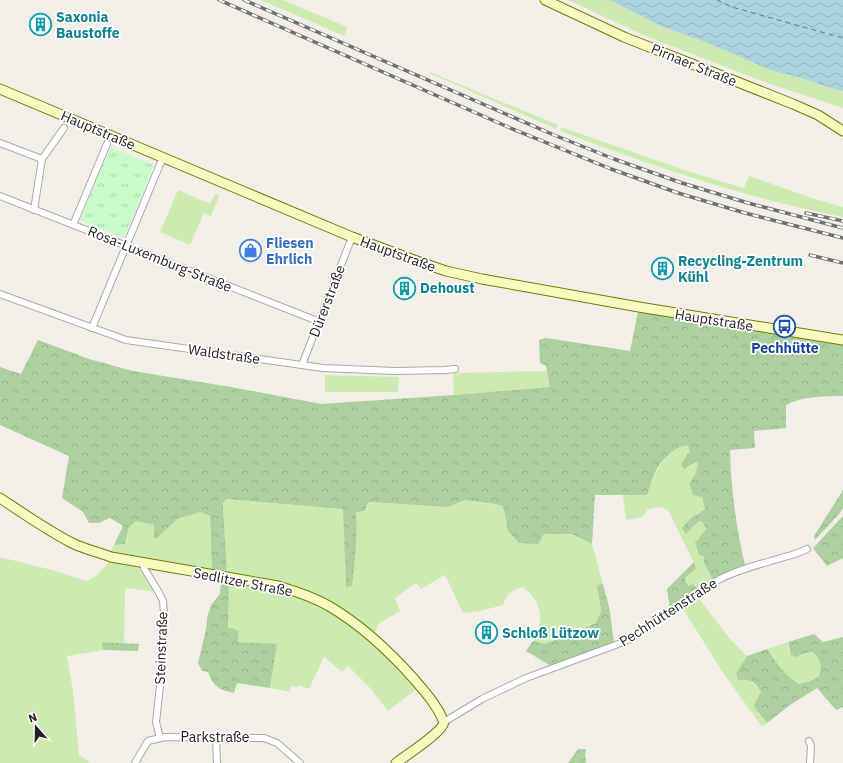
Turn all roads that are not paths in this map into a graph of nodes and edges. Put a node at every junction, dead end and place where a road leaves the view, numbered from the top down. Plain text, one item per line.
1 (545, 0) edge
2 (0, 89) edge
3 (64, 128) dead end
4 (843, 131) edge
5 (0, 143) edge
6 (107, 144) dead end
7 (163, 157) junction
8 (42, 159) junction
9 (0, 196) edge
10 (34, 210) junction
11 (73, 225) junction
12 (352, 238) junction
13 (126, 246) junction
14 (0, 294) edge
15 (320, 322) junction
16 (92, 328) junction
17 (843, 340) edge
18 (302, 365) junction
19 (455, 369) dead end
20 (0, 498) edge
21 (807, 549) dead end
22 (143, 562) junction
23 (443, 724) junction
24 (160, 738) junction
25 (216, 738) junction
26 (809, 740) dead end
27 (136, 763) edge
28 (217, 763) edge
29 (300, 763) edge
30 (396, 763) edge
31 (810, 763) edge

1 - 4 street, Pirnaer Straße
2 - 7 street, Hauptstraße
3 - 8 street
5 - 8 street
6 - 11 street
7 - 12 street, Hauptstraße
7 - 13 street
8 - 10 street
9 - 10 street, Rosa-Luxemburg-Straße
10 - 11 street, Rosa-Luxemburg-Straße
11 - 13 street, Rosa-Luxemburg-Straße
12 - 15 street, Dürerstraße
12 - 17 street, Hauptstraße
13 - 15 street, Rosa-Luxemburg-Straße
13 - 16 street
14 - 16 street, Waldstraße
15 - 18 street, Dürerstraße
16 - 18 street, Waldstraße
18 - 19 street, Waldstraße
20 - 22 street, Sedlitzer Straße
21 - 23 street, Pechhüttenstraße
22 - 23 street, Sedlitzer Straße
22 - 24 street, Steinstraße
23 - 30 street, Pechhüttenstraße
24 - 25 street, Parkstraße
24 - 27 street, Parkstraße
25 - 28 street
25 - 29 street, Parkstraße
26 - 31 street

